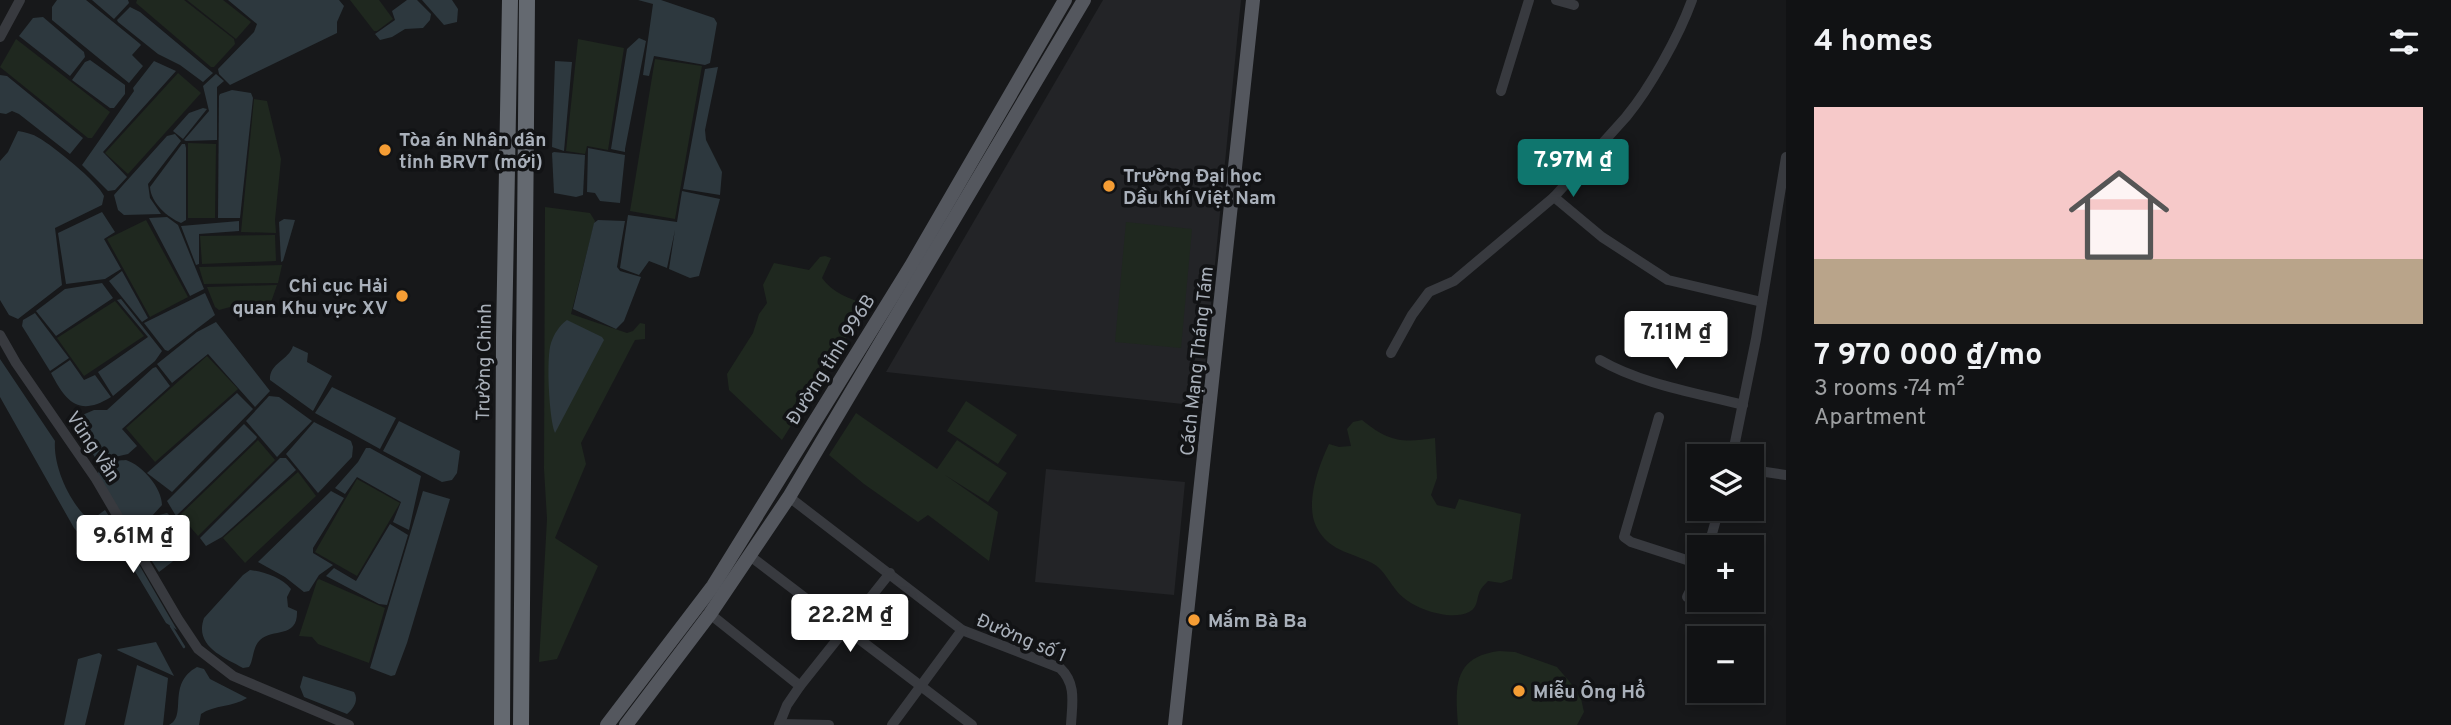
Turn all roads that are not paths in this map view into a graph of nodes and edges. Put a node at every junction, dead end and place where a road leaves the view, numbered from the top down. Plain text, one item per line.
1 (20, 0) edge
2 (510, 0) edge
3 (527, 0) edge
4 (1065, 0) edge
5 (1084, 0) edge
6 (1253, 0) edge
7 (1529, 0) edge
8 (1556, 0) edge
9 (1692, 0) edge
10 (1574, 5) dead end
11 (0, 37) edge
12 (1501, 90) dead end
13 (1786, 158) edge
14 (1554, 197) junction
15 (916, 271) junction
16 (1762, 302) junction
17 (0, 335) edge
18 (1391, 354) dead end
19 (1600, 360) dead end
20 (1743, 405) junction
21 (1659, 417) dead end
22 (1735, 444) edge
23 (1764, 472) edge
24 (1786, 475) edge
25 (789, 497) junction
26 (750, 556) junction
27 (1687, 560) edge
28 (890, 573) junction
29 (710, 614) junction
30 (845, 630) junction
31 (962, 630) junction
32 (920, 684) junction
33 (800, 686) junction
34 (779, 724) edge
35 (349, 725) edge
36 (502, 725) edge
37 (522, 725) edge
38 (607, 725) edge
39 (626, 725) edge
40 (829, 725) edge
41 (892, 725) edge
42 (972, 725) edge
43 (1071, 725) edge
44 (1175, 725) edge

1 - 11 street
2 - 36 highway, Trường Chinh
3 - 37 highway, Trường Chinh
4 - 15 main road, Đường tỉnh 996B
5 - 15 main road, Đường tỉnh 996B
6 - 44 main road, Cách Mạng Tháng Tám
7 - 12 street
8 - 10 street
9 - 14 street
13 - 16 street
14 - 16 street
14 - 18 street
15 - 25 main road, Đường tỉnh 996B
15 - 38 main road, Đường tỉnh 996B
16 - 20 street
17 - 35 street, Vũng Vằn
19 - 20 street
20 - 22 street
21 - 27 street
23 - 24 street
25 - 26 main road, Đường tỉnh 996B
25 - 28 street, Đường số 1
26 - 29 main road, Đường tỉnh 996B
26 - 30 street
28 - 30 street
28 - 31 street, Đường số 1
29 - 33 street
29 - 39 main road, Đường tỉnh 996B
30 - 32 street
30 - 33 street
31 - 32 street
31 - 43 street, Đường số 1
32 - 41 street
32 - 42 street
33 - 34 street
34 - 40 street

